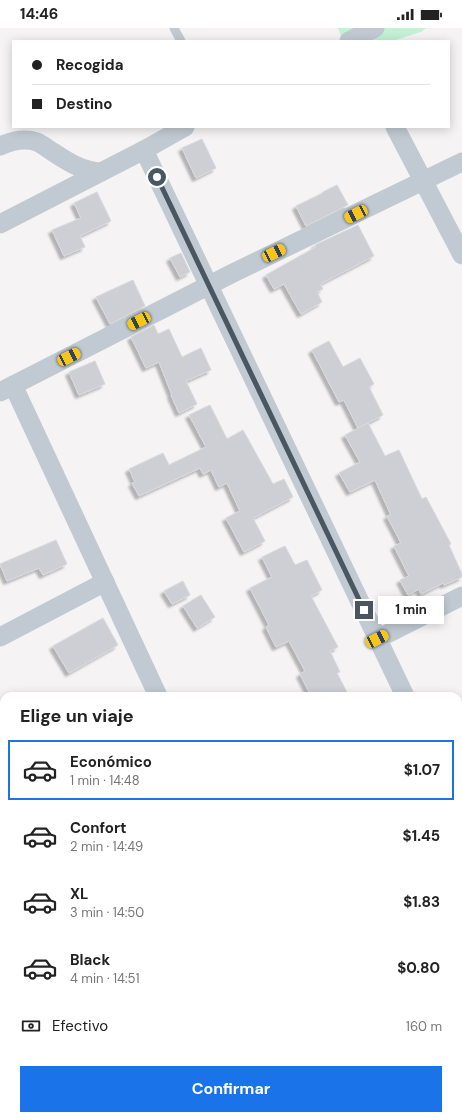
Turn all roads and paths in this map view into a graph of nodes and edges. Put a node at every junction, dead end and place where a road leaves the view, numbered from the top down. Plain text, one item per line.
1 (174, 28) edge
2 (375, 28) edge
3 (180, 40) edge
4 (351, 40) edge
5 (182, 128) edge
6 (396, 128) edge
7 (0, 146) edge
8 (144, 150) junction
9 (462, 162) edge
10 (101, 172) junction
11 (423, 181) junction
12 (0, 224) edge
13 (462, 255) edge
14 (209, 285) junction
15 (6, 388) edge
16 (105, 582) junction
17 (462, 596) edge
18 (0, 637) edge
19 (377, 639) junction
20 (156, 692) edge
21 (403, 692) edge

1 - 3 lane
2 - 4 street
5 - 8 street
6 - 11 street
7 - 10 street
8 - 10 street
8 - 14 street
9 - 11 street
10 - 12 street
11 - 13 street
11 - 14 street
14 - 15 street
14 - 19 street
15 - 16 street
16 - 18 street
16 - 20 street
17 - 19 street
19 - 21 street

